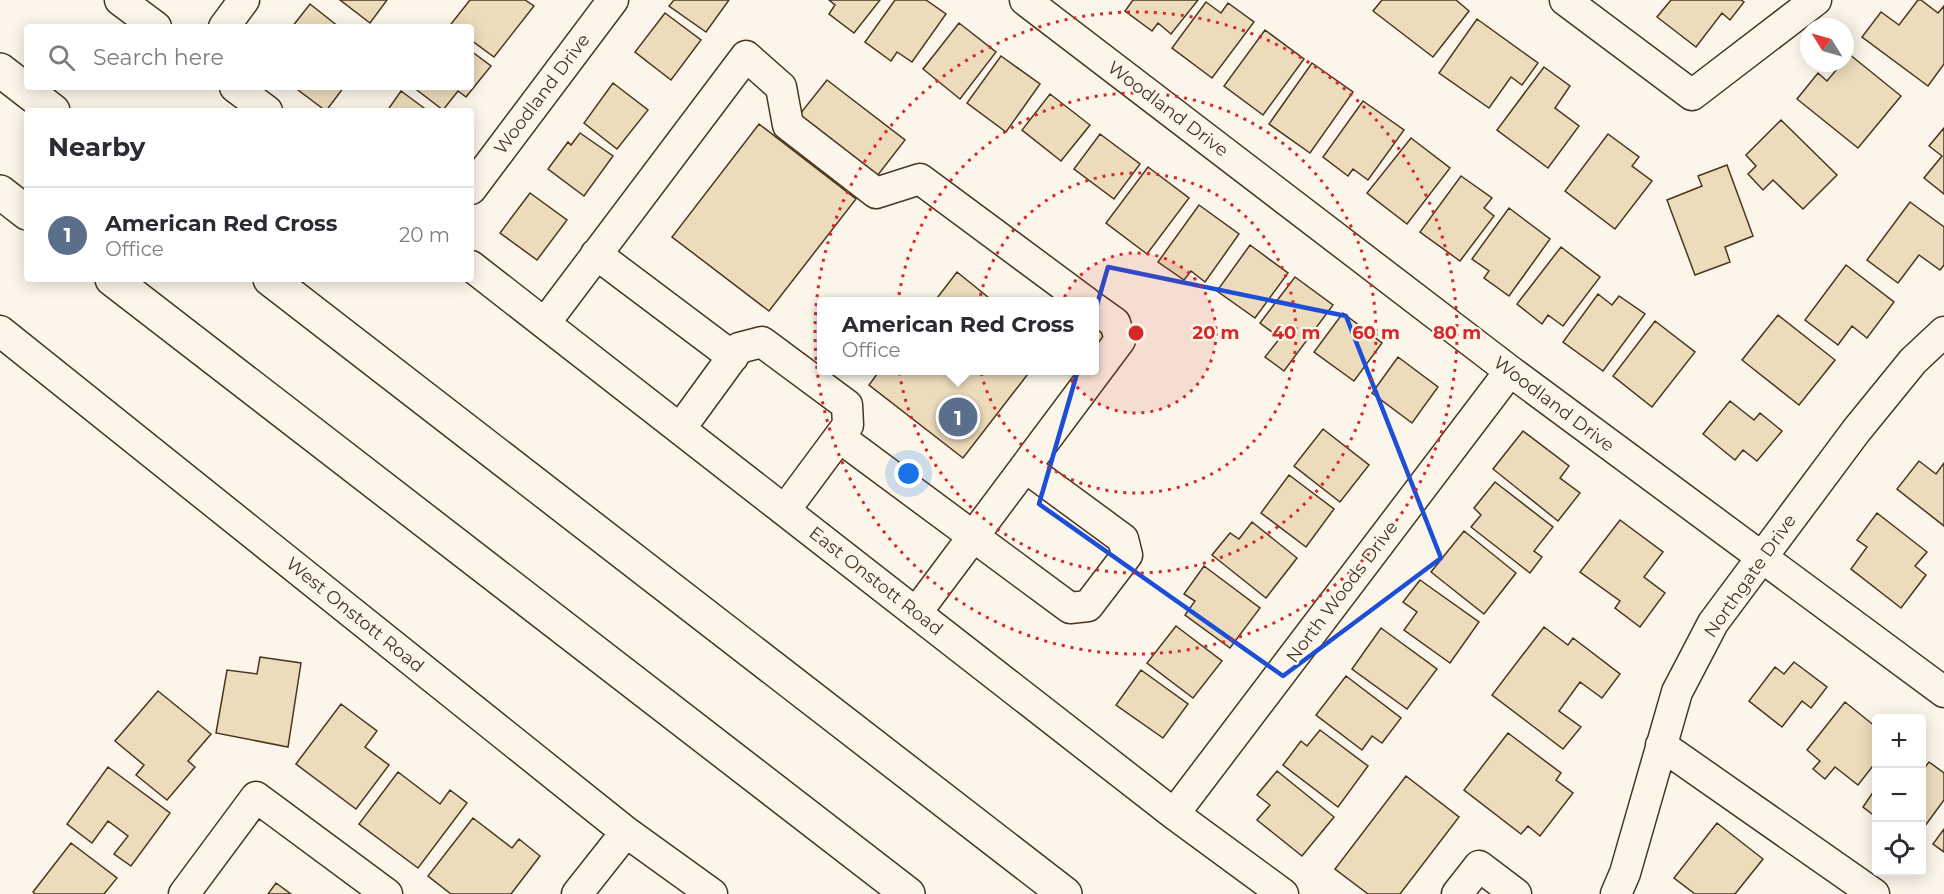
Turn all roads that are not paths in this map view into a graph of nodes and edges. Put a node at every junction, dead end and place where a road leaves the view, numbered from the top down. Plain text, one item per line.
1 (120, 0) edge
2 (244, 0) edge
3 (613, 0) edge
4 (1025, 0) edge
5 (1565, 0) edge
6 (1816, 0) edge
7 (152, 24) edge
8 (226, 24) edge
9 (0, 70) edge
10 (24, 89) edge
11 (26, 90) edge
12 (239, 90) edge
13 (49, 108) edge
14 (263, 108) edge
15 (474, 185) edge
16 (0, 192) edge
17 (24, 211) edge
18 (596, 254) junction
19 (474, 268) edge
20 (116, 282) edge
21 (274, 282) edge
22 (1079, 297) edge
23 (1099, 311) edge
24 (544, 323) junction
25 (0, 331) edge
26 (1944, 332) edge
27 (733, 357) junction
28 (1099, 368) edge
29 (1510, 371) junction
30 (1094, 375) edge
31 (680, 429) junction
32 (839, 437) junction
33 (1025, 467) junction
34 (785, 510) junction
35 (973, 537) junction
36 (1761, 557) junction
37 (916, 613) junction
38 (1944, 692) edge
39 (1662, 745) junction
40 (1174, 814) junction
41 (626, 832) junction
42 (184, 894) edge
43 (387, 894) edge
44 (577, 894) edge
45 (712, 894) edge
46 (908, 894) edge
47 (1065, 894) edge
48 (1283, 894) edge
49 (1457, 894) edge
50 (1516, 894) edge
51 (1616, 894) edge
52 (1874, 894) edge

1 - 7 street
2 - 8 street
3 - 15 street, Woodland Drive
4 - 29 street, Woodland Drive
5 - 6 street
9 - 10 highway
11 - 13 highway
12 - 14 street
16 - 17 highway
18 - 22 street
18 - 24 street
18 - 27 street
19 - 24 street, East Onstott Road
20 - 46 highway
21 - 47 highway
23 - 28 street
24 - 31 street, East Onstott Road
25 - 41 street, West Onstott Road
26 - 36 street, Northgate Drive
27 - 31 street
27 - 32 street
29 - 36 street, Woodland Drive
29 - 40 street, North Woods Drive
30 - 33 street
31 - 34 street, East Onstott Road
32 - 34 street
32 - 35 street
33 - 35 street
33 - 35 street
34 - 37 street, East Onstott Road
35 - 37 street
36 - 38 street, Woodland Drive
36 - 39 street, Northgate Drive
37 - 40 street, East Onstott Road
39 - 51 street, Northgate Drive
39 - 52 street
40 - 48 street, East Onstott Road
41 - 44 street
41 - 45 street, West Onstott Road
42 - 43 street
49 - 50 street

